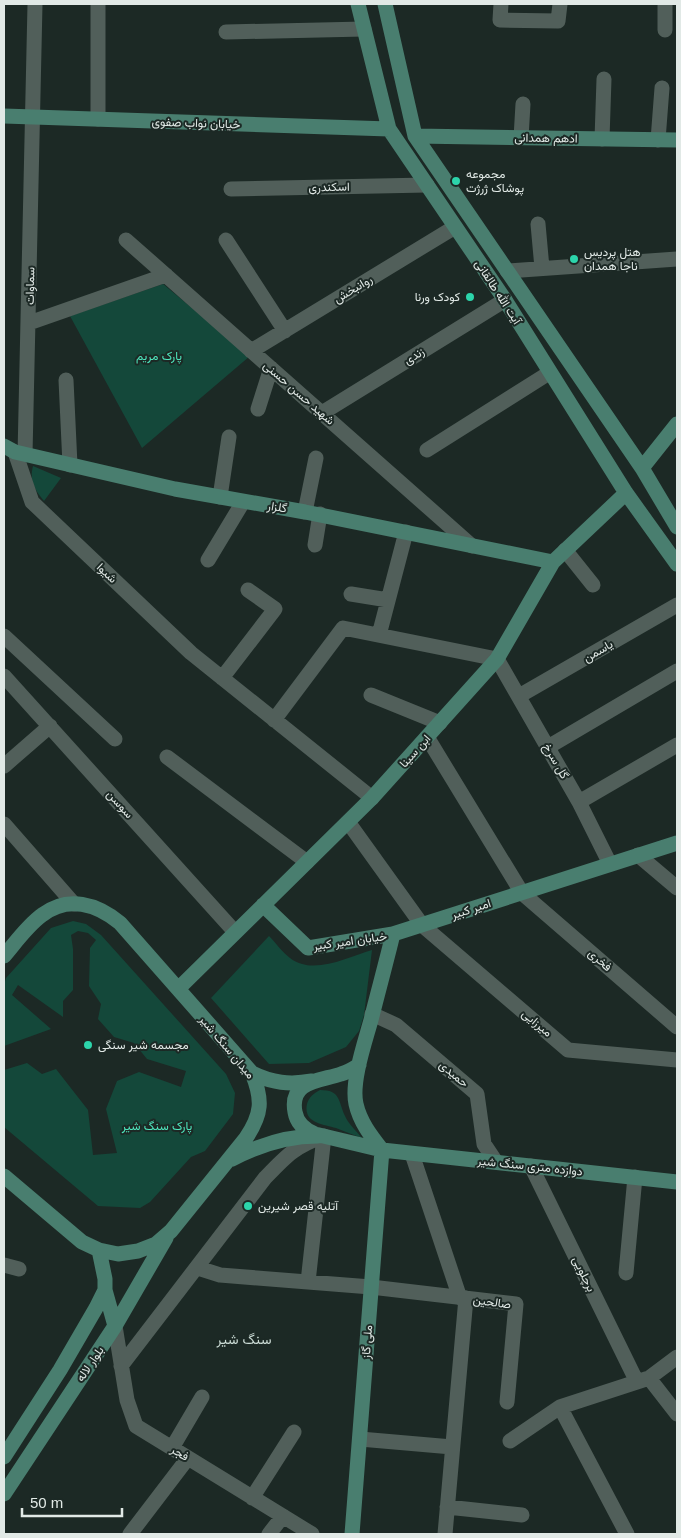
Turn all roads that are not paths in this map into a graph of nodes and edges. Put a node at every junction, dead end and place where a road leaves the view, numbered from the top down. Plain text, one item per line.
1 (36, 4) edge
2 (98, 4) edge
3 (358, 4) edge
4 (385, 4) edge
5 (502, 4) edge
6 (560, 4) edge
7 (664, 4) edge
8 (364, 29) junction
9 (664, 30) dead end
10 (226, 32) dead end
11 (604, 79) dead end
12 (662, 88) dead end
13 (523, 104) dead end
14 (4, 116) edge
15 (33, 117) junction
16 (98, 119) junction
17 (389, 129) junction
18 (415, 136) junction
19 (521, 138) junction
20 (602, 139) junction
21 (658, 140) junction
22 (677, 140) edge
23 (428, 185) junction
24 (231, 189) dead end
25 (538, 224) dead end
26 (455, 227) junction
27 (126, 240) dead end
28 (226, 240) dead end
29 (677, 259) edge
30 (542, 268) junction
31 (507, 271) junction
32 (166, 275) junction
33 (505, 300) junction
34 (536, 314) junction
35 (29, 323) junction
36 (520, 325) junction
37 (285, 331) junction
38 (252, 351) junction
39 (271, 368) junction
40 (550, 373) junction
41 (66, 380) dead end
42 (258, 409) dead end
43 (322, 413) junction
44 (677, 424) edge
45 (229, 437) dead end
46 (427, 450) dead end
47 (15, 451) edge
48 (316, 458) dead end
49 (70, 465) junction
50 (642, 468) junction
51 (626, 493) junction
52 (220, 497) junction
53 (243, 502) junction
54 (312, 513) junction
55 (677, 526) edge
56 (406, 532) junction
57 (314, 545) dead end
58 (472, 546) junction
59 (565, 550) junction
60 (208, 560) dead end
61 (553, 562) junction
62 (677, 564) edge
63 (593, 586) dead end
64 (248, 590) dead end
65 (351, 594) dead end
66 (388, 600) junction
67 (677, 605) edge
68 (379, 635) junction
69 (4, 636) edge
70 (497, 659) junction
71 (677, 671) edge
72 (4, 676) edge
73 (222, 678) junction
74 (371, 695) dead end
75 (519, 696) junction
76 (274, 720) junction
77 (440, 723) junction
78 (50, 726) junction
79 (427, 737) junction
80 (115, 739) dead end
81 (677, 744) edge
82 (548, 747) junction
83 (167, 757) dead end
84 (4, 766) edge
85 (372, 798) junction
86 (579, 802) junction
87 (348, 822) junction
88 (4, 824) edge
89 (677, 843) edge
90 (638, 855) junction
91 (307, 862) junction
92 (610, 864) junction
93 (677, 888) edge
94 (522, 893) junction
95 (74, 904) junction
96 (263, 905) junction
97 (422, 925) junction
98 (235, 932) junction
99 (393, 934) junction
100 (5, 950) edge
101 (178, 989) junction
102 (372, 1014) junction
103 (677, 1027) edge
104 (677, 1060) edge
105 (359, 1065) junction
106 (252, 1073) junction
107 (313, 1080) junction
108 (324, 1136) junction
109 (382, 1150) junction
110 (412, 1154) junction
111 (227, 1162) junction
112 (496, 1162) junction
113 (531, 1166) junction
114 (4, 1176) edge
115 (635, 1177) junction
116 (677, 1182) edge
117 (170, 1231) junction
118 (99, 1250) junction
119 (4, 1265) edge
120 (198, 1268) junction
121 (19, 1270) dead end
122 (626, 1273) dead end
123 (308, 1282) junction
124 (371, 1287) junction
125 (105, 1290) junction
126 (463, 1298) junction
127 (115, 1326) junction
128 (677, 1357) edge
129 (121, 1366) junction
130 (643, 1380) junction
131 (202, 1397) dead end
132 (507, 1402) dead end
133 (560, 1407) junction
134 (677, 1414) edge
135 (294, 1432) dead end
136 (360, 1439) junction
137 (510, 1441) dead end
138 (452, 1447) junction
139 (172, 1448) junction
140 (4, 1457) edge
141 (188, 1458) junction
142 (4, 1494) edge
143 (252, 1498) junction
144 (447, 1507) junction
145 (522, 1515) dead end
146 (283, 1516) junction
147 (130, 1534) edge
148 (269, 1534) edge
149 (312, 1534) edge
150 (352, 1534) edge
151 (445, 1534) edge
152 (626, 1534) edge

1 - 15 street, سماوات
2 - 16 street
3 - 8 main road, آیت الله طالقانی
4 - 18 main road, آیت الله طالقانی
5 - 6 street
7 - 9 street
8 - 10 street
8 - 17 main road, آیت الله طالقانی
11 - 20 street
12 - 21 street
13 - 19 street
14 - 15 main road, خیابان نواب صفوی
15 - 16 main road, خیابان نواب صفوی
15 - 35 street, سماوات
16 - 17 main road, خیابان نواب صفوی
17 - 23 main road, آیت الله طالقانی
18 - 19 main road, ادهم همدانی
18 - 31 main road, آیت الله طالقانی
19 - 20 main road, ادهم همدانی
20 - 21 main road, ادهم همدانی
21 - 22 main road, ادهم همدانی
23 - 24 street, اسکندری
23 - 26 main road, آیت الله طالقانی
25 - 30 street
26 - 33 main road, آیت الله طالقانی
26 - 37 street, روانبخش
27 - 32 street, شهید حسن حسنی
28 - 37 street
29 - 30 street
30 - 31 street
31 - 34 main road, آیت الله طالقانی
32 - 35 street
32 - 38 street, شهید حسن حسنی
33 - 36 main road, آیت الله طالقانی
33 - 43 street, زندی
34 - 36 main road
34 - 50 main road, آیت الله طالقانی
35 - 47 street, سماوات
36 - 40 main road, آیت الله طالقانی
37 - 38 street, روانبخش
38 - 39 street, شهید حسن حسنی
39 - 42 street
39 - 43 street, شهید حسن حسنی
40 - 46 street
40 - 51 main road, آیت الله طالقانی
41 - 49 street
43 - 58 street, شهید حسن حسنی
44 - 50 main road
45 - 52 street
47 - 49 main road, گلزار
47 - 73 street, شیوا
48 - 54 street
49 - 52 main road, گلزار
50 - 55 main road, آیت الله طالقانی
51 - 59 main road, ابن سینا
51 - 62 main road, آیت الله طالقانی
52 - 53 main road, گلزار
53 - 54 main road, گلزار
53 - 60 street
54 - 56 main road, گلزار
54 - 57 street
56 - 58 main road, گلزار
56 - 66 street
58 - 61 main road, گلزار
59 - 61 main road, ابن سینا
59 - 63 street
61 - 70 main road, ابن سینا
64 - 73 street
65 - 66 street
66 - 68 street
67 - 75 street, یاسمن
68 - 70 street
68 - 76 street
69 - 80 street
70 - 75 street, گل سرخ
70 - 77 main road, ابن سینا
71 - 82 street
72 - 78 street, سوسن
73 - 76 street, شیوا
74 - 77 street
75 - 82 street, گل سرخ
76 - 85 street, شیوا
77 - 79 main road, ابن سینا
78 - 84 street
78 - 98 street, سوسن
79 - 85 main road, ابن سینا
79 - 94 street, فخری
81 - 86 street
82 - 86 street, گل سرخ
83 - 91 street
85 - 87 main road, ابن سینا
86 - 92 street, گل سرخ
87 - 91 main road, ابن سینا
87 - 97 street, میرزایی
88 - 95 street
89 - 90 main road, امیر کبیر
90 - 92 main road, امیر کبیر
90 - 93 street
91 - 96 main road, ابن سینا
92 - 94 main road, امیر کبیر
94 - 97 main road, امیر کبیر
94 - 103 street, فخری
95 - 100 main road, میدان سنگ شیر
95 - 101 main road, میدان سنگ شیر
96 - 98 main road, ابن سینا
96 - 99 main road, خیابان امیر کبیر
97 - 99 main road, امیر کبیر
97 - 104 street, میرزایی
98 - 101 main road, ابن سینا
99 - 102 main road
101 - 106 main road, میدان سنگ شیر
102 - 105 main road
102 - 112 street, حمیدی
105 - 107 main road
105 - 109 main road
106 - 107 main road
106 - 111 main road, میدان سنگ شیر
107 - 108 main road
108 - 109 main road, دوازده متری سنگ شیر
108 - 111 main road
108 - 120 street
108 - 123 street
109 - 110 main road, دوازده متری سنگ شیر
109 - 124 main road, ملی گاز
110 - 112 main road, دوازده متری سنگ شیر
110 - 126 street
111 - 117 main road, میدان سنگ شیر
112 - 113 main road, دوازده متری سنگ شیر
113 - 115 main road, دوازده متری سنگ شیر
113 - 130 street, برچلویی
114 - 118 main road, میدان سنگ شیر
115 - 116 main road, دوازده متری سنگ شیر
115 - 122 street
117 - 118 main road, میدان سنگ شیر
117 - 127 main road, بلوار لاله
118 - 125 main road
119 - 121 street
120 - 123 street, صالحین
120 - 129 street
123 - 124 street, صالحین
124 - 126 street, صالحین
124 - 136 main road, ملی گاز
125 - 127 main road
125 - 140 main road, بلوار لاله
126 - 132 street, صالحین
126 - 138 street
127 - 129 street, فجر
127 - 142 main road, بلوار لاله
128 - 130 street
129 - 139 street, فجر
130 - 133 street
130 - 134 street, برچلویی
131 - 139 street
133 - 137 street
133 - 152 street
135 - 143 street
136 - 138 street
136 - 150 main road, ملی گاز
138 - 144 street
139 - 141 street, فجر
141 - 143 street, فجر
141 - 147 street
143 - 146 street, فجر
144 - 145 street
144 - 151 street
146 - 148 street
146 - 149 street, فجر

